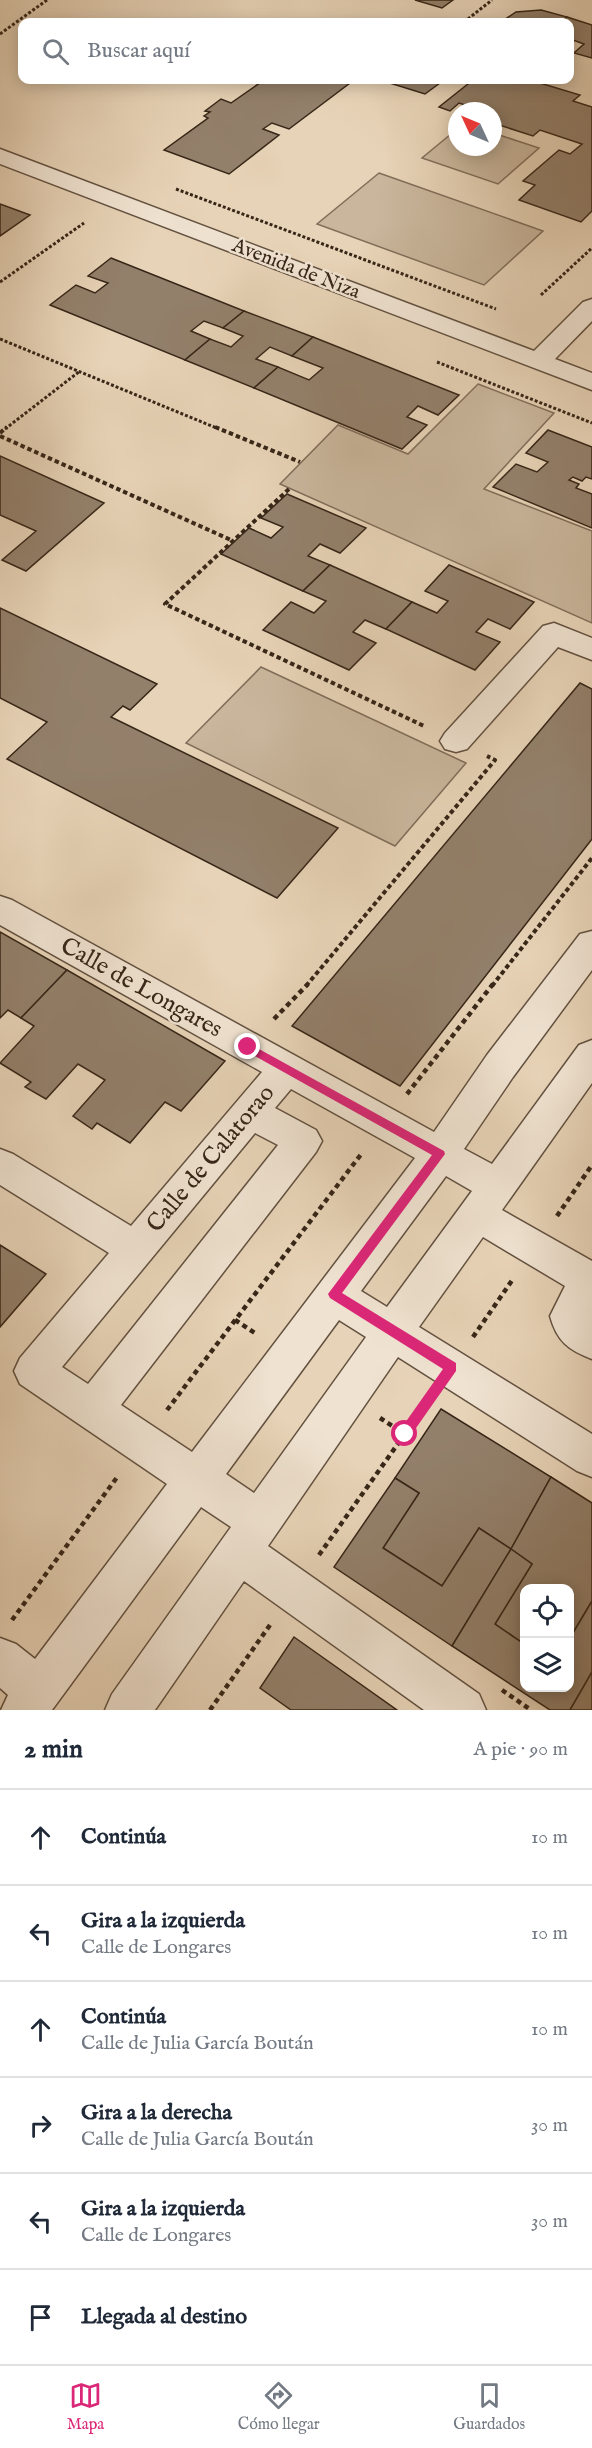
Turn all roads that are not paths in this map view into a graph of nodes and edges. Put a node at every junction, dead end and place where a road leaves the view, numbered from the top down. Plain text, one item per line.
1 (0, 156) edge
2 (592, 307) edge
3 (538, 361) junction
4 (592, 382) edge
5 (592, 650) edge
6 (456, 741) dead end
7 (0, 909) edge
8 (592, 944) edge
9 (592, 1055) edge
10 (286, 1069) junction
11 (250, 1112) junction
12 (440, 1154) junction
13 (0, 1165) edge
14 (488, 1201) junction
15 (135, 1249) junction
16 (334, 1294) junction
17 (393, 1331) junction
18 (592, 1341) edge
19 (92, 1410) junction
20 (592, 1458) edge
21 (198, 1481) junction
22 (249, 1537) junction
23 (0, 1660) edge
24 (31, 1700) edge
25 (128, 1710) edge
26 (463, 1710) edge

1 - 3 street, Avenida de Niza
2 - 3 street
3 - 4 street, Avenida de Niza
5 - 6 street
7 - 10 street, Calle de Longares
8 - 12 street
9 - 14 street
10 - 11 street, Calle de Calatorao
10 - 12 street, Calle de Longares
11 - 15 street, Calle de Calatorao
11 - 19 street
12 - 14 street, Calle de Longares
12 - 16 street
13 - 15 street, Calle de Calatorao
14 - 17 street
14 - 18 street, Calle de Longares
15 - 19 street, Calle de Calatorao
16 - 17 street
16 - 21 street
17 - 20 street
17 - 22 street
19 - 21 street, Calle de Calatorao
21 - 22 street, Calle de Calatorao
21 - 24 street
22 - 25 street
22 - 26 street, Calle de Calatorao
23 - 24 street

